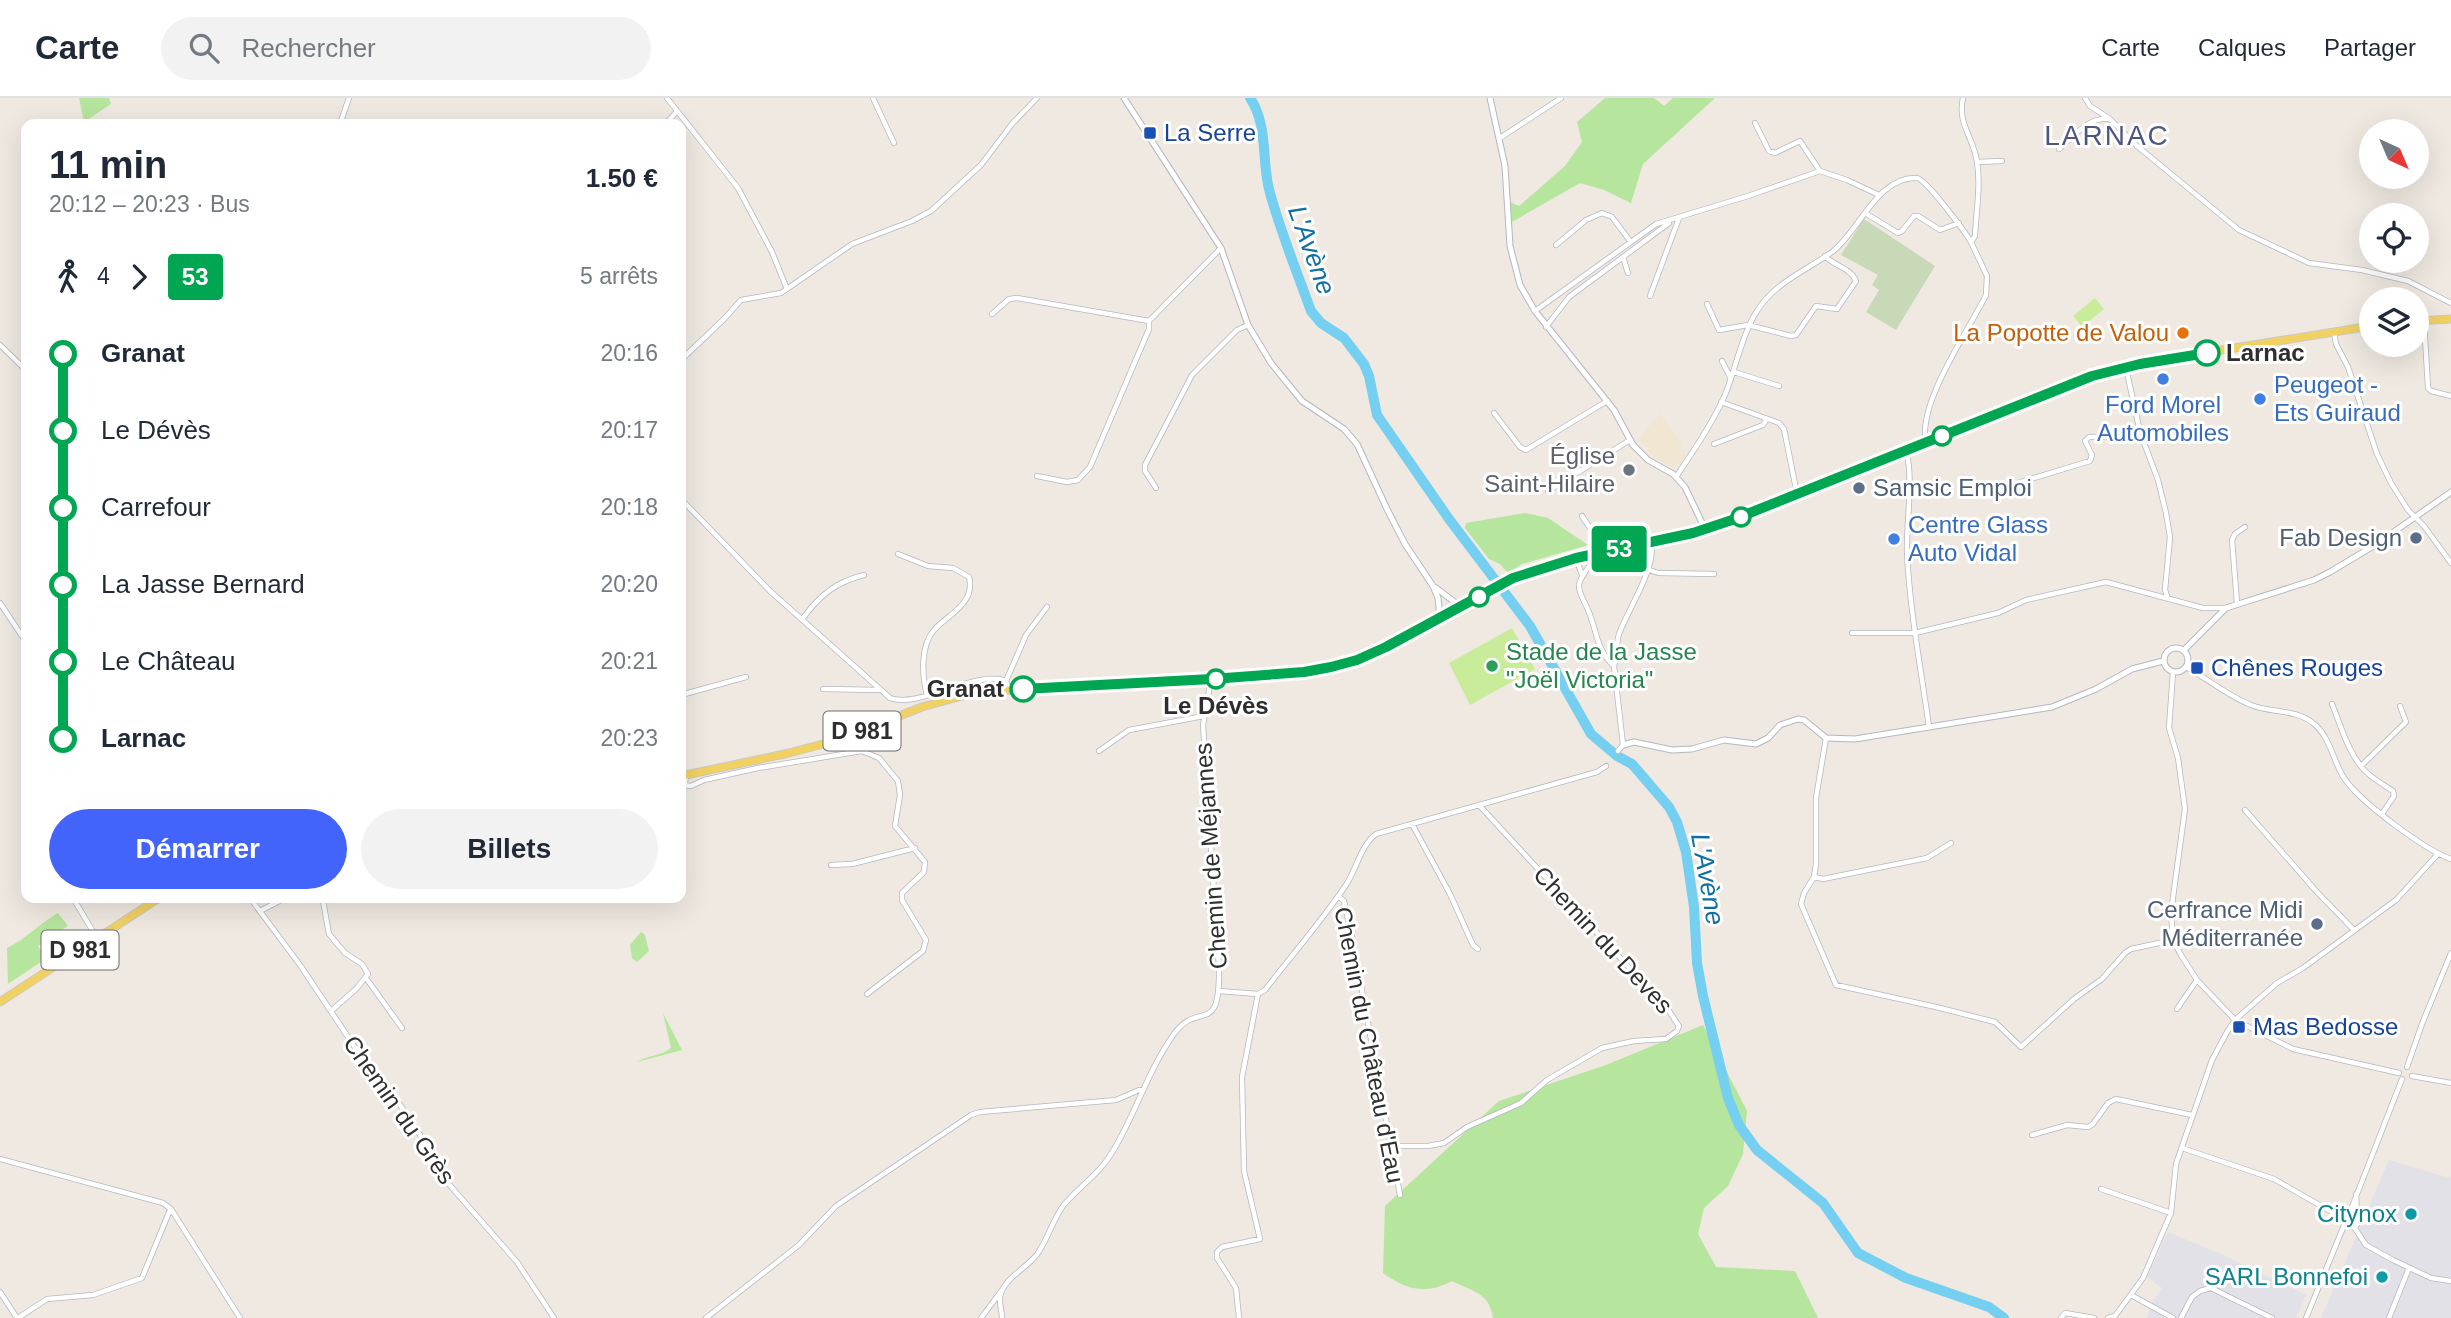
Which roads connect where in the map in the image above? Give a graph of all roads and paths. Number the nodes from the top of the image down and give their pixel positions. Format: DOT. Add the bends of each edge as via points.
graph roads {
  1 [pos="349,98"];
  2 [pos="667,98"];
  3 [pos="873,98"];
  4 [pos="1037,98"];
  5 [pos="1490,98"];
  6 [pos="1561,98"];
  7 [pos="1963,98"];
  8 [pos="2085,98"];
  9 [pos="1125,99"];
  10 [pos="677,111"];
  11 [pos="342,119"];
  12 [pos="670,119"];
  13 [pos="683,119"];
  14 [pos="2110,119"];
  15 [pos="686,122"];
  16 [pos="1755,123"];
  17 [pos="1500,138"];
  18 [pos="894,143"];
  19 [pos="2059,149"];
  20 [pos="2002,161"];
  21 [pos="1977,162"];
  22 [pos="1819,171"];
  23 [pos="1879,195"];
  24 [pos="1865,213"];
  25 [pos="1680,217"];
  26 [pos="1672,219"];
  27 [pos="1959,223"];
  28 [pos="1630,241"];
  29 [pos="1971,242"];
  30 [pos="1556,244"];
  31 [pos="1222,248"];
  32 [pos="1825,256"];
  33 [pos="1623,257"];
  34 [pos="1628,273"];
  35 [pos="787,289"];
  36 [pos="1650,296"];
  37 [pos="2451,303"];
  38 [pos="1707,304"];
  39 [pos="1535,312"];
  40 [pos="992,314"];
  41 [pos="2451,319"];
  42 [pos="2429,320"];
  43 [pos="1149,321"];
  44 [pos="1248,324"];
  45 [pos="1751,326"];
  46 [pos="1546,327"];
  47 [pos="2359,329"];
  48 [pos="2334,332"];
  49 [pos="0,345"];
  50 [pos="686,355"];
  51 [pos="2424,357"];
  52 [pos="1722,361"];
  53 [pos="21,365"];
  54 [pos="2126,367"];
  55 [pos="1734,372"];
  56 [pos="1731,379"];
  57 [pos="1779,386"];
  58 [pos="2451,396"];
  59 [pos="1607,401"];
  60 [pos="1721,402"];
  61 [pos="1494,413"];
  62 [pos="1766,420"];
  63 [pos="2140,432"];
  64 [pos="1630,440"];
  65 [pos="1926,442"];
  66 [pos="1714,444"];
  67 [pos="1906,450"];
  68 [pos="1037,476"];
  69 [pos="1676,477"];
  70 [pos="1156,488"];
  71 [pos="2014,488"];
  72 [pos="1548,491"];
  73 [pos="2451,492"];
  74 [pos="1797,494"];
  75 [pos="686,504"];
  76 [pos="1582,516"];
  77 [pos="2416,517"];
  78 [pos="2245,527"];
  79 [pos="1705,529"];
  80 [pos="1651,542"];
  81 [pos="1606,552"];
  82 [pos="898,554"];
  83 [pos="1596,554"];
  84 [pos="1576,558"];
  85 [pos="2451,563"];
  86 [pos="1647,569"];
  87 [pos="1714,574"];
  88 [pos="864,575"];
  89 [pos="1582,576"];
  90 [pos="1433,586"];
  91 [pos="2168,599"];
  92 [pos="0,603"];
  93 [pos="2237,603"];
  94 [pos="1460,606"];
  95 [pos="1047,607"];
  96 [pos="2226,608"];
  97 [pos="803,618"];
  98 [pos="1440,618"];
  99 [pos="1852,633"];
  100 [pos="1915,633"];
  101 [pos="21,634"];
  102 [pos="2184,650"];
  103 [pos="2164,661"];
  104 [pos="1614,666"];
  105 [pos="2186,667"];
  106 [pos="2173,672"];
  107 [pos="746,677"];
  108 [pos="1212,679"];
  109 [pos="1006,681"];
  110 [pos="823,689"];
  111 [pos="882,690"];
  112 [pos="1009,690"];
  113 [pos="686,694"];
  114 [pos="927,695"];
  115 [pos="2332,704"];
  116 [pos="2400,706"];
  117 [pos="1204,716"];
  118 [pos="1929,727"];
  119 [pos="1826,738"];
  120 [pos="1623,745"];
  121 [pos="1099,751"];
  122 [pos="1618,751"];
  123 [pos="1606,766"];
  124 [pos="2361,766"];
  125 [pos="686,774"];
  126 [pos="686,786"];
  127 [pos="1479,805"];
  128 [pos="2245,810"];
  129 [pos="2382,814"];
  130 [pos="1412,824"];
  131 [pos="1951,843"];
  132 [pos="915,848"];
  133 [pos="2438,854"];
  134 [pos="2451,859"];
  135 [pos="831,866"];
  136 [pos="1814,877"];
  137 [pos="1338,896"];
  138 [pos="76,903"];
  139 [pos="151,903"];
  140 [pos="254,903"];
  141 [pos="276,903"];
  142 [pos="323,903"];
  143 [pos="260,912"];
  144 [pos="2353,929"];
  145 [pos="97,938"];
  146 [pos="2173,940"];
  147 [pos="1478,949"];
  148 [pos="2451,953"];
  149 [pos="366,978"];
  150 [pos="2197,981"];
  151 [pos="1219,991"];
  152 [pos="867,994"];
  153 [pos="1258,995"];
  154 [pos="0,1002"];
  155 [pos="2177,1009"];
  156 [pos="331,1011"];
  157 [pos="2235,1020"];
  158 [pos="402,1027"];
  159 [pos="2407,1067"];
  160 [pos="2399,1073"];
  161 [pos="2412,1076"];
  162 [pos="2402,1079"];
  163 [pos="2451,1083"];
  164 [pos="1143,1091"];
  165 [pos="2192,1115"];
  166 [pos="2032,1135"];
  167 [pos="1392,1146"];
  168 [pos="2182,1148"];
  169 [pos="0,1159"];
  170 [pos="2101,1189"];
  171 [pos="2356,1194"];
  172 [pos="1400,1195"];
  173 [pos="171,1209"];
  174 [pos="2350,1212"];
  175 [pos="2171,1213"];
  176 [pos="2357,1213"];
  177 [pos="2350,1224"];
  178 [pos="2409,1268"];
  179 [pos="2451,1281"];
  180 [pos="1004,1287"];
  181 [pos="0,1292"];
  182 [pos="2131,1295"];
  183 [pos="17,1318"];
  184 [pos="240,1318"];
  185 [pos="554,1318"];
  186 [pos="706,1318"];
  187 [pos="981,1318"];
  188 [pos="1002,1318"];
  189 [pos="1239,1318"];
  190 [pos="2061,1318"];
  191 [pos="2094,1318"];
  192 [pos="2108,1318"];
  193 [pos="2173,1318"];
  194 [pos="2181,1318"];
  195 [pos="2272,1318"];
  196 [pos="2306,1318"];
  197 [pos="2389,1318"];
  1 -- 11 [label="street"];
  2 -- 10 [label="street"];
  3 -- 18 [label="street"];
  4 -- 35 [label="street" via="981,165 931,211 852,244"];
  5 -- 17 [label="street"];
  6 -- 17 [label="street"];
  7 -- 21 [label="street" via="1960,111"];
  8 -- 14 [label="street"];
  9 -- 31 [label="street"];
  10 -- 12 [label="street"];
  10 -- 13 [label="street"];
  14 -- 19 [label="street" via="2088,123"];
  14 -- 37 [label="street" via="2239,230 2309,263 2409,281"];
  15 -- 35 [label="street" via="738,188"];
  16 -- 22 [label="street" via="1769,151 1800,141"];
  17 -- 39 [label="street" via="1510,246 1520,285"];
  20 -- 21 [label="street"];
  21 -- 29 [label="street" via="1975,236"];
  22 -- 23 [label="street"];
  22 -- 25 [label="street"];
  23 -- 24 [label="street"];
  23 -- 27 [label="street" via="1901,182 1920,179"];
  24 -- 27 [label="street" via="1898,233 1914,216 1940,230"];
  24 -- 32 [label="street"];
  25 -- 26 [label="street"];
  25 -- 36 [label="street"];
  26 -- 28 [label="street"];
  26 -- 33 [label="street"];
  27 -- 29 [label="street"];
  28 -- 30 [label="street" via="1612,216 1602,213"];
  28 -- 39 [label="street"];
  29 -- 65 [label="street" via="1987,276 1986,295 1940,382 1924,429"];
  31 -- 43 [label="street"];
  31 -- 44 [label="street"];
  32 -- 45 [label="street" via="1769,296"];
  32 -- 45 [label="street" via="1856,281 1840,306 1816,306 1799,332 1791,336"];
  33 -- 34 [label="street"];
  33 -- 46 [label="street" via="1569,297"];
  35 -- 50 [label="street" via="741,300"];
  38 -- 45 [label="street" via="1720,330"];
  39 -- 46 [label="street"];
  40 -- 43 [label="street" via="1017,298"];
  41 -- 42 [label="main road"];
  43 -- 68 [label="street" via="1090,467 1078,480 1067,482"];
  44 -- 70 [label="street" via="1198,367 1187,383 1144,465"];
  44 -- 90 [label="street" via="1292,391 1354,439 1405,544"];
  45 -- 55 [label="street"];
  46 -- 59 [label="street"];
  47 -- 48 [label="main road, D 981"];
  48 -- 54 [label="main road, D 981"];
  48 -- 77 [label="street" via="2377,454"];
  49 -- 53 [label="street"];
  51 -- 58 [label="street" via="2428,388"];
  52 -- 56 [label="street"];
  54 -- 63 [label="street"];
  54 -- 65 [label="main road, D 981" via="2092,376"];
  55 -- 56 [label="street"];
  55 -- 57 [label="street"];
  56 -- 60 [label="street"];
  59 -- 61 [label="street" via="1526,450"];
  59 -- 64 [label="street"];
  60 -- 62 [label="street"];
  60 -- 69 [label="street"];
  62 -- 66 [label="street"];
  62 -- 74 [label="street" via="1784,429"];
  63 -- 71 [label="street" via="2089,437 2085,441 2090,461"];
  63 -- 91 [label="street" via="2166,513"];
  64 -- 69 [label="street" via="1643,456"];
  64 -- 72 [label="street"];
  65 -- 67 [label="main road, D 981"];
  67 -- 74 [label="main road, D 981"];
  67 -- 100 [label="street" via="1910,467 1906,527"];
  69 -- 79 [label="street"];
  73 -- 77 [label="street"];
  74 -- 79 [label="main road, D 981"];
  75 -- 97 [label="street" via="770,591"];
  76 -- 81 [label="street"];
  77 -- 85 [label="street"];
  77 -- 93 [label="street" via="2314,580"];
  78 -- 93 [label="street" via="2232,540"];
  79 -- 80 [label="main road, D 981"];
  80 -- 81 [label="main road, D 981"];
  80 -- 86 [label="street"];
  81 -- 83 [label="main road, D 981"];
  82 -- 114 [label="street" via="970,577 965,600 934,630 929,641 923,678"];
  83 -- 84 [label="main road, D 981"];
  83 -- 89 [label="street"];
  84 -- 89 [label="street"];
  84 -- 94 [label="main road, D 981" via="1513,578"];
  86 -- 87 [label="street"];
  86 -- 104 [label="street" via="1619,635"];
  88 -- 97 [label="street" via="830,588"];
  89 -- 104 [label="street" via="1579,590 1594,633"];
  90 -- 94 [label="street"];
  90 -- 98 [label="street"];
  91 -- 96 [label="street" via="2203,608"];
  91 -- 100 [label="street" via="2106,582"];
  92 -- 101 [label="street"];
  93 -- 96 [label="street"];
  94 -- 98 [label="main road, D 981"];
  95 -- 109 [label="street" via="1026,635"];
  96 -- 102 [label="street"];
  97 -- 111 [label="street"];
  98 -- 108 [label="main road, D 981" via="1369,655 1331,667"];
  99 -- 100 [label="street"];
  100 -- 118 [label="street"];
  102 -- 103 [label="street" via="2172,648"];
  102 -- 105 [label="street"];
  103 -- 106 [label="street"];
  103 -- 118 [label="street" via="2144,664 2052,707"];
  104 -- 120 [label="street"];
  105 -- 106 [label="street"];
  105 -- 129 [label="street" via="2248,704 2314,723 2343,777"];
  106 -- 146 [label="street" via="2169,728 2185,809 2173,888"];
  107 -- 113 [label="street"];
  108 -- 112 [label="main road, D 981"];
  108 -- 117 [label="street, Chemin de Méjannes"];
  109 -- 112 [label="street"];
  109 -- 114 [label="street" via="989,680"];
  110 -- 111 [label="street"];
  111 -- 114 [label="street" via="897,700"];
  112 -- 125 [label="main road, D 981" via="942,701 838,740"];
  115 -- 124 [label="street"];
  116 -- 124 [label="street" via="2406,722"];
  117 -- 121 [label="street" via="1129,730"];
  117 -- 151 [label="street, Chemin de Méjannes"];
  118 -- 119 [label="street" via="1856,739"];
  119 -- 120 [label="street" via="1798,719 1780,725 1756,744 1724,740 1672,750 1634,742"];
  119 -- 136 [label="street" via="1816,798"];
  120 -- 122 [label="street"];
  123 -- 127 [label="street"];
  124 -- 129 [label="street" via="2393,791"];
  126 -- 132 [label="street" via="758,768 851,752 871,753 898,781 901,795 895,825"];
  127 -- 130 [label="street"];
  127 -- 167 [label="street, Chemin du Deves" via="1679,1026 1666,1038 1602,1048 1547,1080 1521,1103 1467,1127 1444,1143"];
  128 -- 144 [label="street"];
  129 -- 133 [label="street"];
  130 -- 137 [label="street" via="1372,837"];
  130 -- 147 [label="street"];
  131 -- 136 [label="street" via="1927,858"];
  132 -- 135 [label="street"];
  132 -- 152 [label="street" via="925,862 924,872 902,893 902,900 926,946"];
  133 -- 134 [label="street"];
  133 -- 144 [label="street" via="2396,900"];
  136 -- 146 [label="street" via="1804,893 1802,909 1836,985 1995,1022 2021,1047 2102,979 2124,953"];
  137 -- 153 [label="street"];
  137 -- 167 [label="street, Chemin du Château d'Eau" via="1344,901 1352,937"];
  138 -- 145 [label="street"];
  139 -- 145 [label="main road, D 981"];
  140 -- 143 [label="street, Chemin du Grès"];
  141 -- 143 [label="street"];
  142 -- 149 [label="street" via="329,934 362,964"];
  143 -- 156 [label="street, Chemin du Grès"];
  144 -- 157 [label="street" via="2277,983"];
  145 -- 154 [label="main road, D 981"];
  146 -- 150 [label="street"];
  148 -- 159 [label="street"];
  149 -- 156 [label="street"];
  149 -- 158 [label="street"];
  150 -- 155 [label="street"];
  150 -- 157 [label="street"];
  151 -- 153 [label="street"];
  151 -- 164 [label="street" via="1211,1013 1176,1031"];
  153 -- 189 [label="street" via="1242,1098 1244,1171 1260,1239 1217,1252 1236,1288"];
  156 -- 185 [label="street, Chemin du Grès" via="416,1128 447,1182 517,1262"];
  157 -- 160 [label="street" via="2293,1049"];
  157 -- 165 [label="street" via="2212,1060"];
  159 -- 160 [label="street"];
  159 -- 161 [label="street"];
  160 -- 162 [label="street"];
  161 -- 162 [label="street"];
  161 -- 163 [label="street"];
  162 -- 171 [label="street"];
  164 -- 180 [label="street" via="1098,1174 1064,1206 1037,1254"];
  164 -- 186 [label="street" via="1116,1100 971,1115 836,1206 799,1245"];
  165 -- 166 [label="street" via="2116,1099 2088,1127 2067,1125"];
  165 -- 168 [label="street"];
  167 -- 172 [label="street, Chemin du Château d'Eau"];
  168 -- 175 [label="street"];
  168 -- 177 [label="street" via="2274,1179"];
  169 -- 173 [label="street" via="163,1203"];
  170 -- 175 [label="street"];
  171 -- 174 [label="street"];
  171 -- 176 [label="street"];
  173 -- 183 [label="street" via="142,1278 93,1295 47,1298"];
  173 -- 184 [label="street"];
  174 -- 176 [label="street"];
  174 -- 177 [label="street"];
  175 -- 182 [label="street"];
  176 -- 177 [label="street" via="2359,1217"];
  177 -- 178 [label="street" via="2366,1245"];
  177 -- 196 [label="street" via="2336,1244"];
  178 -- 179 [label="street"];
  178 -- 197 [label="street"];
  180 -- 187 [label="street"];
  180 -- 188 [label="street"];
  181 -- 183 [label="street"];
  182 -- 192 [label="street"];
  182 -- 193 [label="street"];
  190 -- 191 [label="street" via="2065,1313"];
  194 -- 195 [label="street" via="2192,1297 2211,1289"];
}
